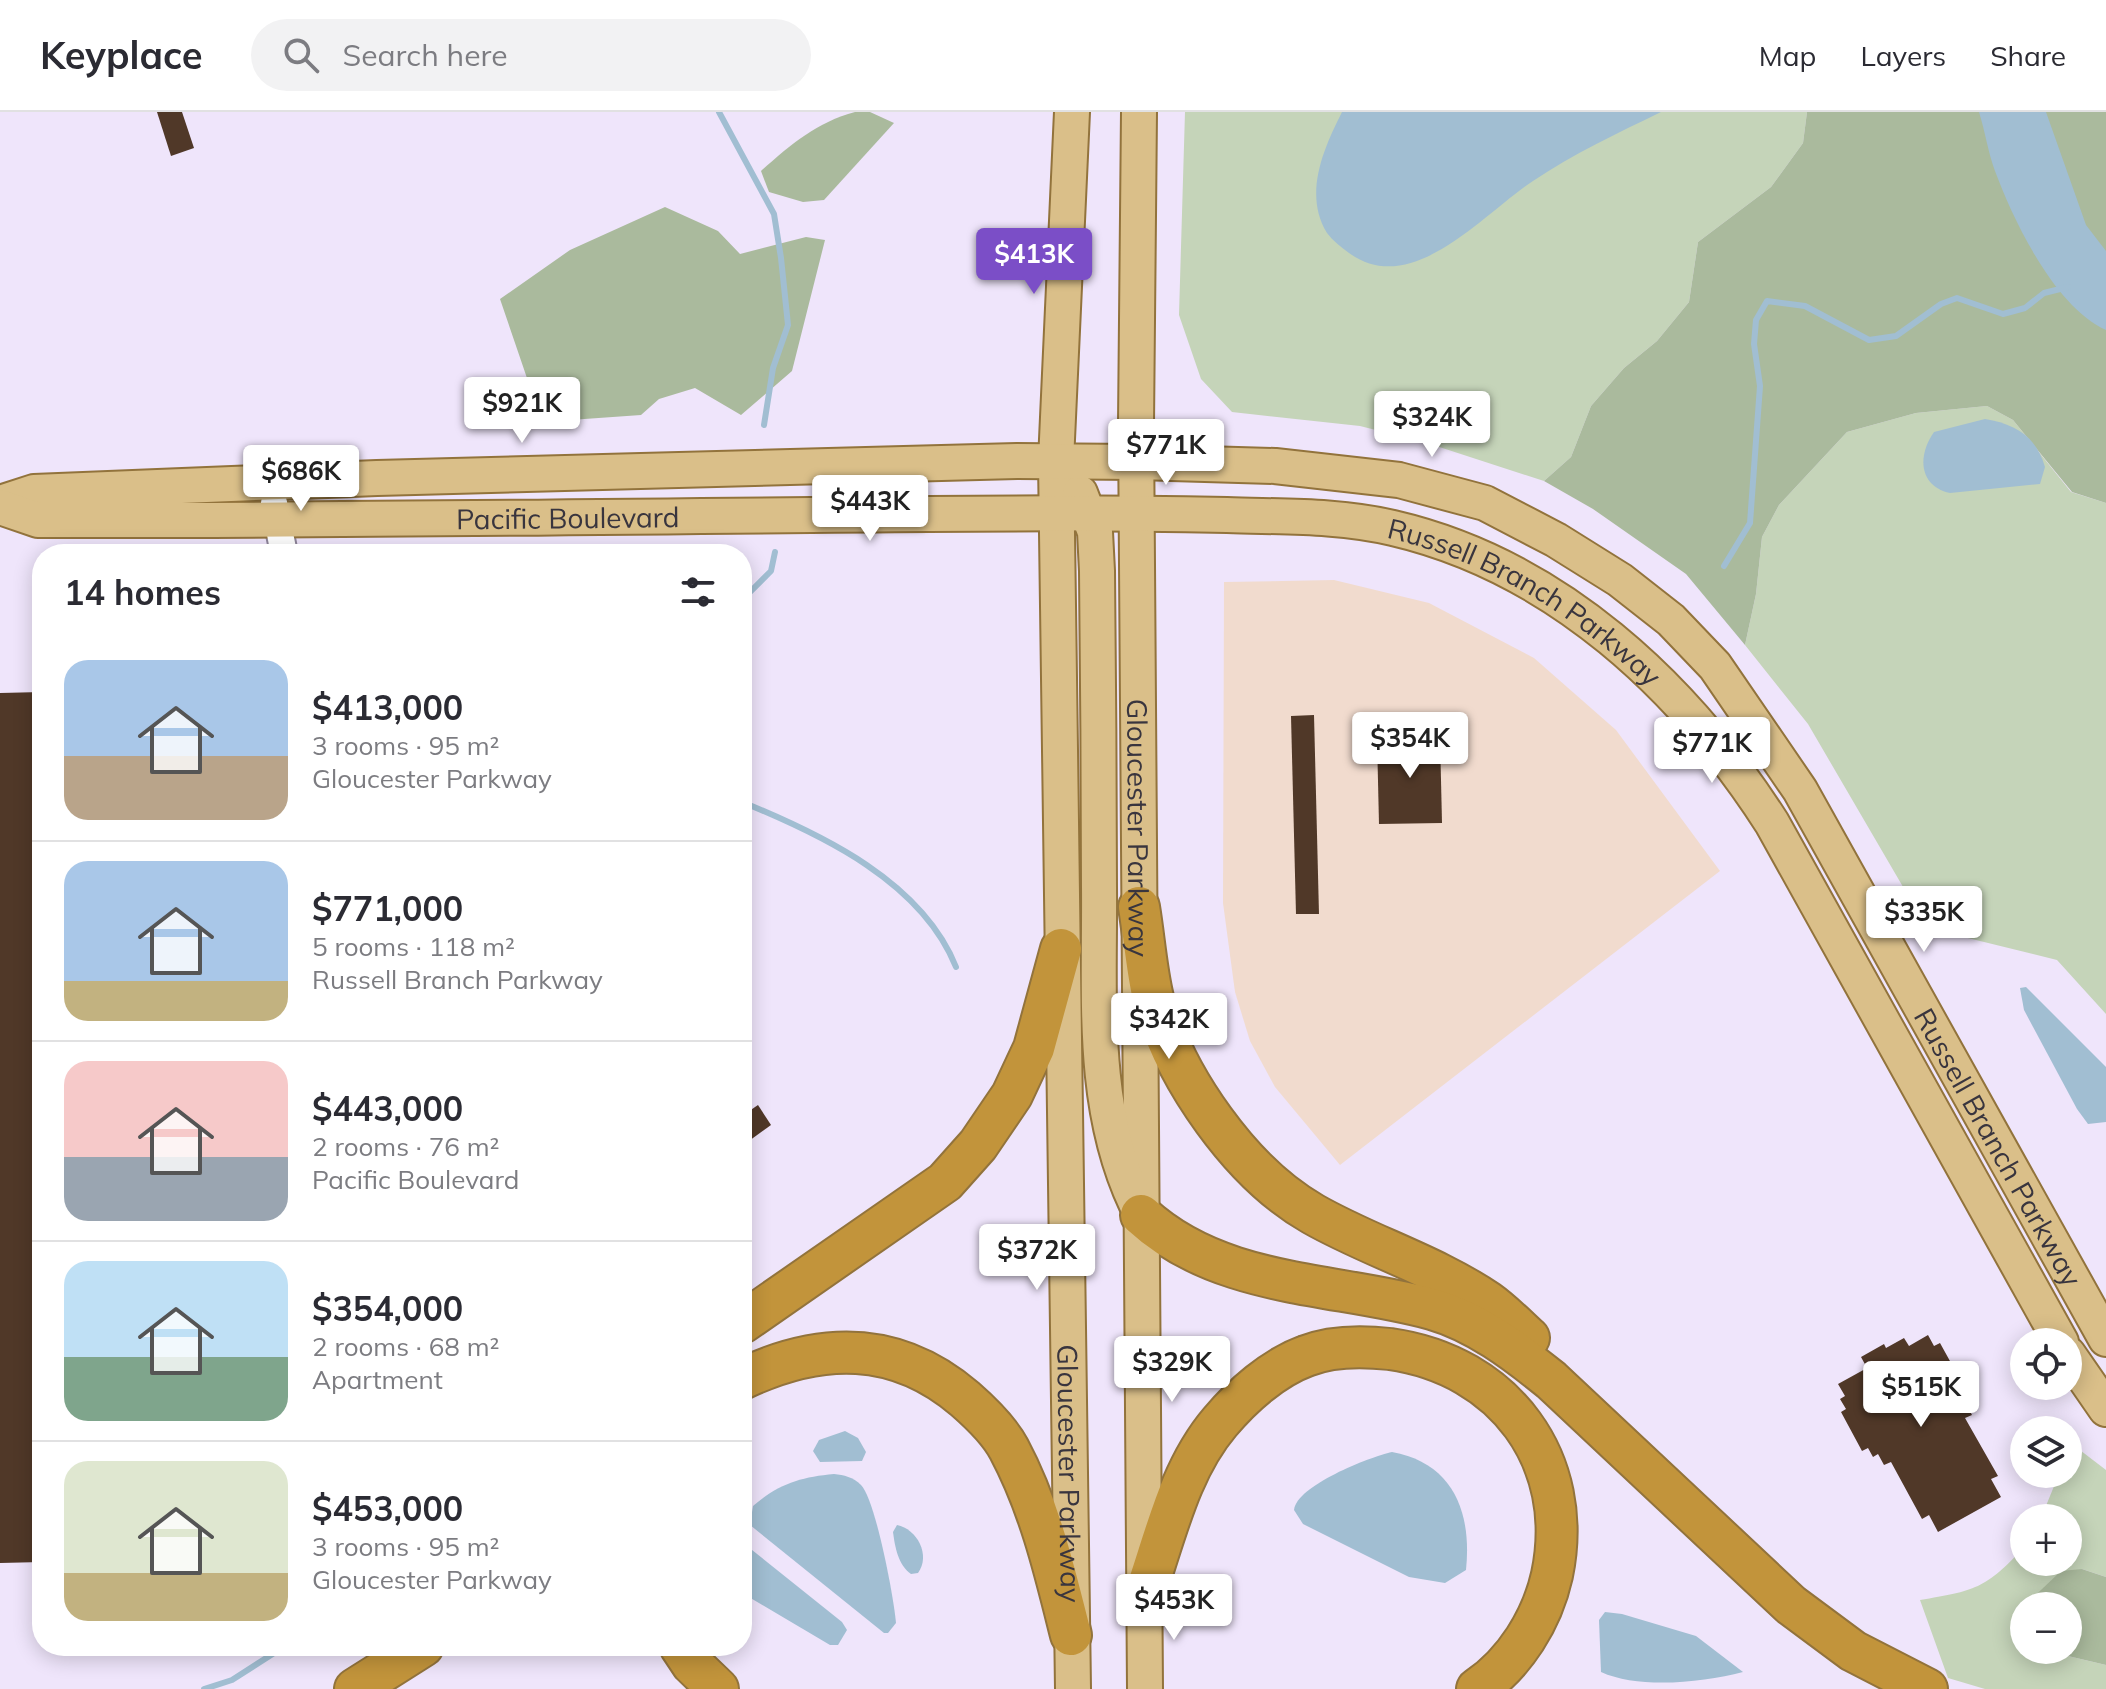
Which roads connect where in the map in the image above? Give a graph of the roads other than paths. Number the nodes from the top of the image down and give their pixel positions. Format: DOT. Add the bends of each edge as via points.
graph roads {
  1 [pos="1139,112"];
  2 [pos="1072,122"];
  3 [pos="1056,461"];
  4 [pos="1137,462"];
  5 [pos="270,481"];
  6 [pos="0,505"];
  7 [pos="1073,513"];
  8 [pos="1137,513"];
  9 [pos="277,520"];
  10 [pos="282,544"];
  11 [pos="1139,907"];
  12 [pos="1061,949"];
  13 [pos="1141,1215"];
  14 [pos="752,1316"];
  15 [pos="2053,1328"];
  16 [pos="2106,1339"];
  17 [pos="2082,1374"];
  18 [pos="752,1375"];
  19 [pos="2106,1409"];
  20 [pos="1620,1444"];
  21 [pos="1145,1594"];
  22 [pos="1071,1635"];
  23 [pos="407,1656"];
  24 [pos="687,1656"];
  25 [pos="355,1689"];
  26 [pos="718,1689"];
  27 [pos="1073,1689"];
  28 [pos="1145,1689"];
  29 [pos="1477,1689"];
  30 [pos="1927,1689"];
  1 -- 4 [label="main road, Gloucester Parkway"];
  2 -- 3 [label="main road, Gloucester Parkway"];
  3 -- 4 [label="main road, Russell Branch Parkway"];
  3 -- 5 [label="main road, Pacific Boulevard"];
  3 -- 7 [label="main road, Gloucester Parkway"];
  4 -- 8 [label="main road, Gloucester Parkway"];
  4 -- 16 [label="main road, Russell Branch Parkway" via="1275,466 1399,480 1485,503 1582,556 1671,620 1715,666 1800,790"];
  5 -- 6 [label="main road, Pacific Boulevard" via="34,492"];
  5 -- 9 [label="street"];
  6 -- 9 [label="main road, Pacific Boulevard" via="38,520"];
  7 -- 8 [label="main road, Pacific Boulevard"];
  7 -- 9 [label="main road, Pacific Boulevard"];
  7 -- 12 [label="main road, Gloucester Parkway"];
  7 -- 13 [label="main road" via="1095,532 1106,1119 1118,1165"];
  8 -- 11 [label="main road, Gloucester Parkway"];
  8 -- 15 [label="main road, Russell Branch Parkway" via="1326,518 1393,528 1470,553 1543,591 1645,666 1715,743 1772,823"];
  9 -- 10 [label="street"];
  11 -- 13 [label="main road, Gloucester Parkway"];
  11 -- 20 [label="highway" via="1153,999 1185,1076 1237,1149 1311,1213 1487,1302 1530,1339"];
  12 -- 14 [label="highway" via="1034,1048 1012,1095 978,1145 945,1182"];
  12 -- 22 [label="main road, Gloucester Parkway"];
  13 -- 20 [label="highway" via="1164,1236 1236,1270 1434,1310 1477,1328 1513,1349"];
  13 -- 21 [label="main road, Gloucester Parkway"];
  17 -- 19 [label="main road"];
  18 -- 22 [label="highway" via="808,1354 883,1356 918,1368 981,1412 1008,1445 1047,1539"];
  20 -- 30 [label="highway" via="1791,1605 1853,1651"];
  21 -- 28 [label="main road, Gloucester Parkway"];
  21 -- 29 [label="highway" via="1196,1457 1248,1394 1305,1356 1335,1348 1410,1352 1482,1383 1535,1441 1549,1472 1556,1528 1547,1600 1524,1641"];
  22 -- 27 [label="main road, Gloucester Parkway"];
  23 -- 25 [label="highway"];
  24 -- 26 [label="highway"];
}
